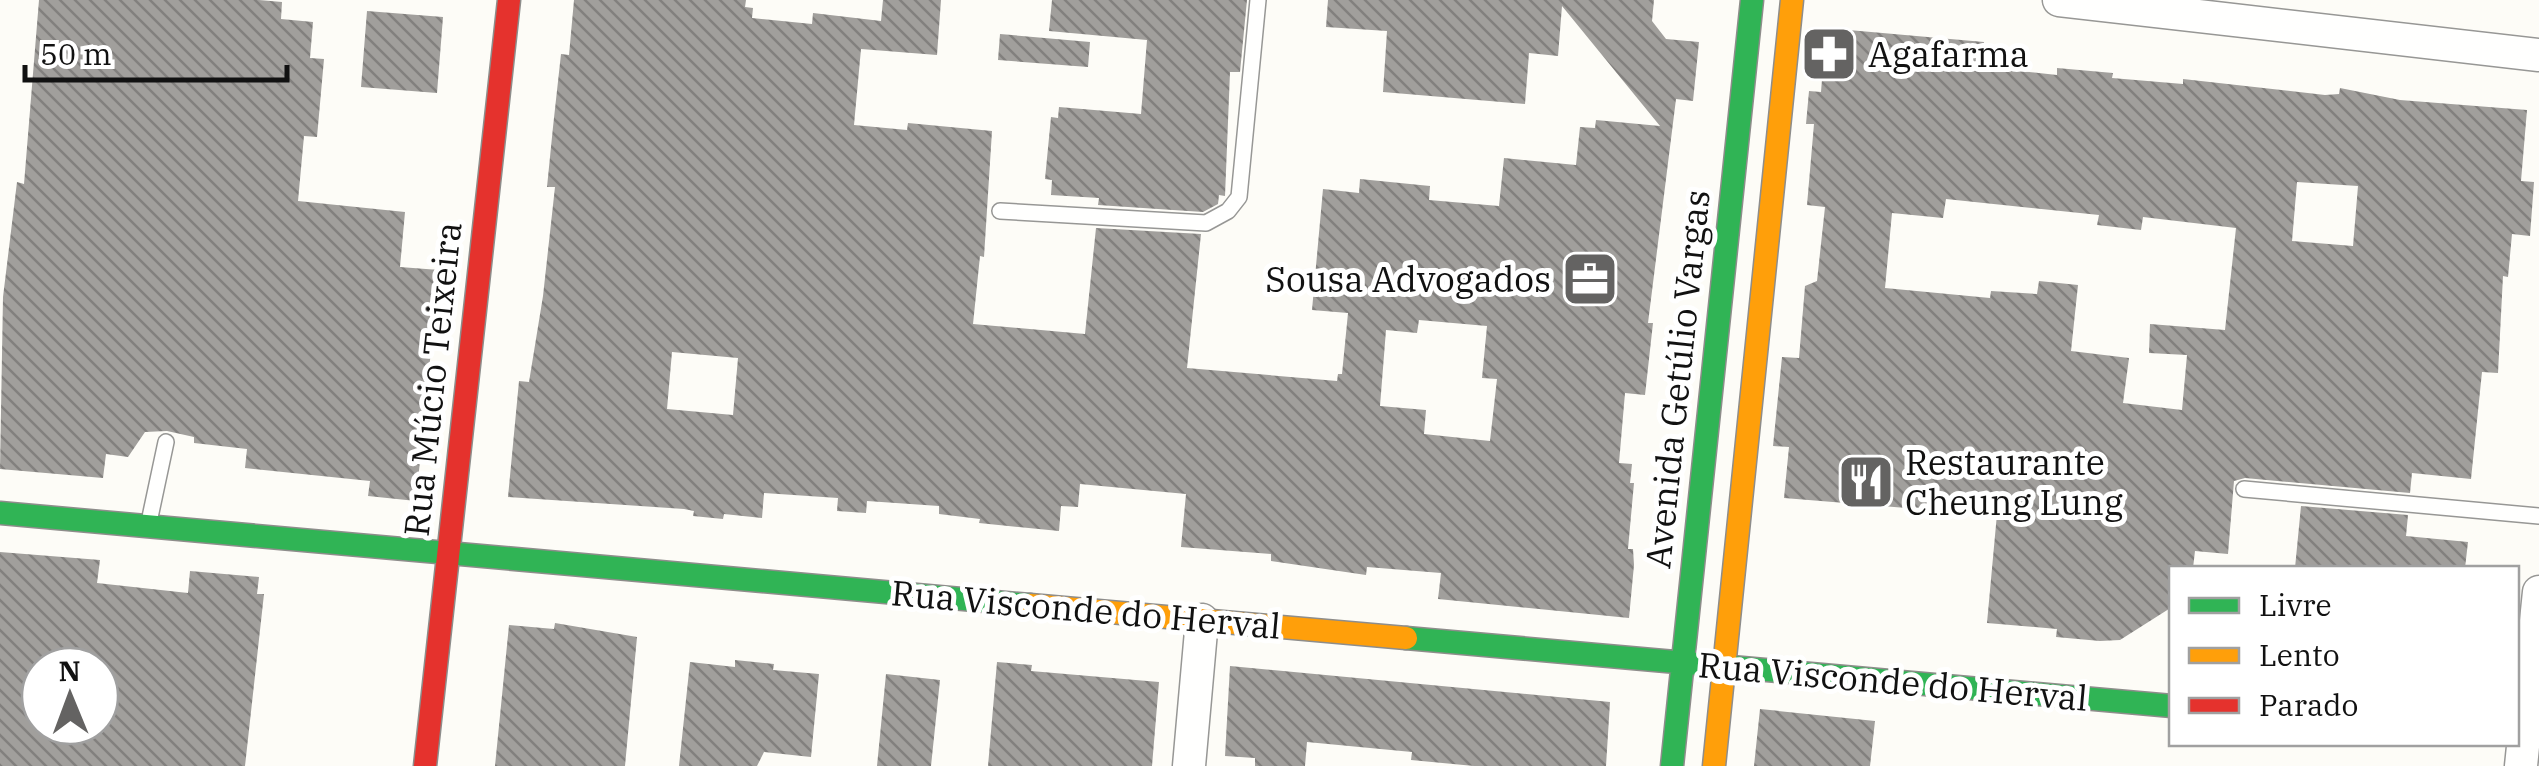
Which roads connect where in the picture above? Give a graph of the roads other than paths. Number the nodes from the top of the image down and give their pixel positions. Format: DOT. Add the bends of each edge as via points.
graph roads {
  1 [pos="508,0"];
  2 [pos="1258,0"];
  3 [pos="2059,0"];
  4 [pos="1751,8"];
  5 [pos="1791,10"];
  6 [pos="2539,55"];
  7 [pos="1000,211"];
  8 [pos="166,442"];
  9 [pos="2244,489"];
  10 [pos="0,513"];
  11 [pos="2539,516"];
  12 [pos="148,526"];
  13 [pos="448,553"];
  14 [pos="2539,592"];
  15 [pos="1202,620"];
  16 [pos="1686,630"];
  17 [pos="1727,634"];
  18 [pos="1682,662"];
  19 [pos="1724,665"];
  20 [pos="2169,706"];
  21 [pos="2525,746"];
  22 [pos="425,766"];
  23 [pos="1188,766"];
  24 [pos="1672,766"];
  25 [pos="1714,766"];
  1 -- 13 [label="street, Rua Múcio Teixeira"];
  2 -- 7 [label="lane" via="1239,197 1228,211 1206,223"];
  3 -- 6 [label="street"];
  4 -- 5 [label="street"];
  4 -- 16 [label="street, Avenida Getúlio Vargas"];
  5 -- 17 [label="street"];
  8 -- 12 [label="lane"];
  9 -- 11 [label="lane"];
  10 -- 12 [label="street, Rua Visconde do Herval"];
  12 -- 13 [label="street, Rua Visconde do Herval"];
  13 -- 15 [label="street, Rua Visconde do Herval"];
  13 -- 22 [label="street, Rua Múcio Teixeira"];
  14 -- 21 [label="street"];
  15 -- 18 [label="street, Rua Visconde do Herval"];
  15 -- 23 [label="street"];
  16 -- 17 [label="street"];
  16 -- 18 [label="street, Avenida Getúlio Vargas"];
  17 -- 19 [label="street"];
  18 -- 19 [label="street, Rua Visconde do Herval"];
  18 -- 24 [label="street, Avenida Getúlio Vargas"];
  19 -- 20 [label="street, Rua Visconde do Herval"];
  19 -- 25 [label="street"];
}
